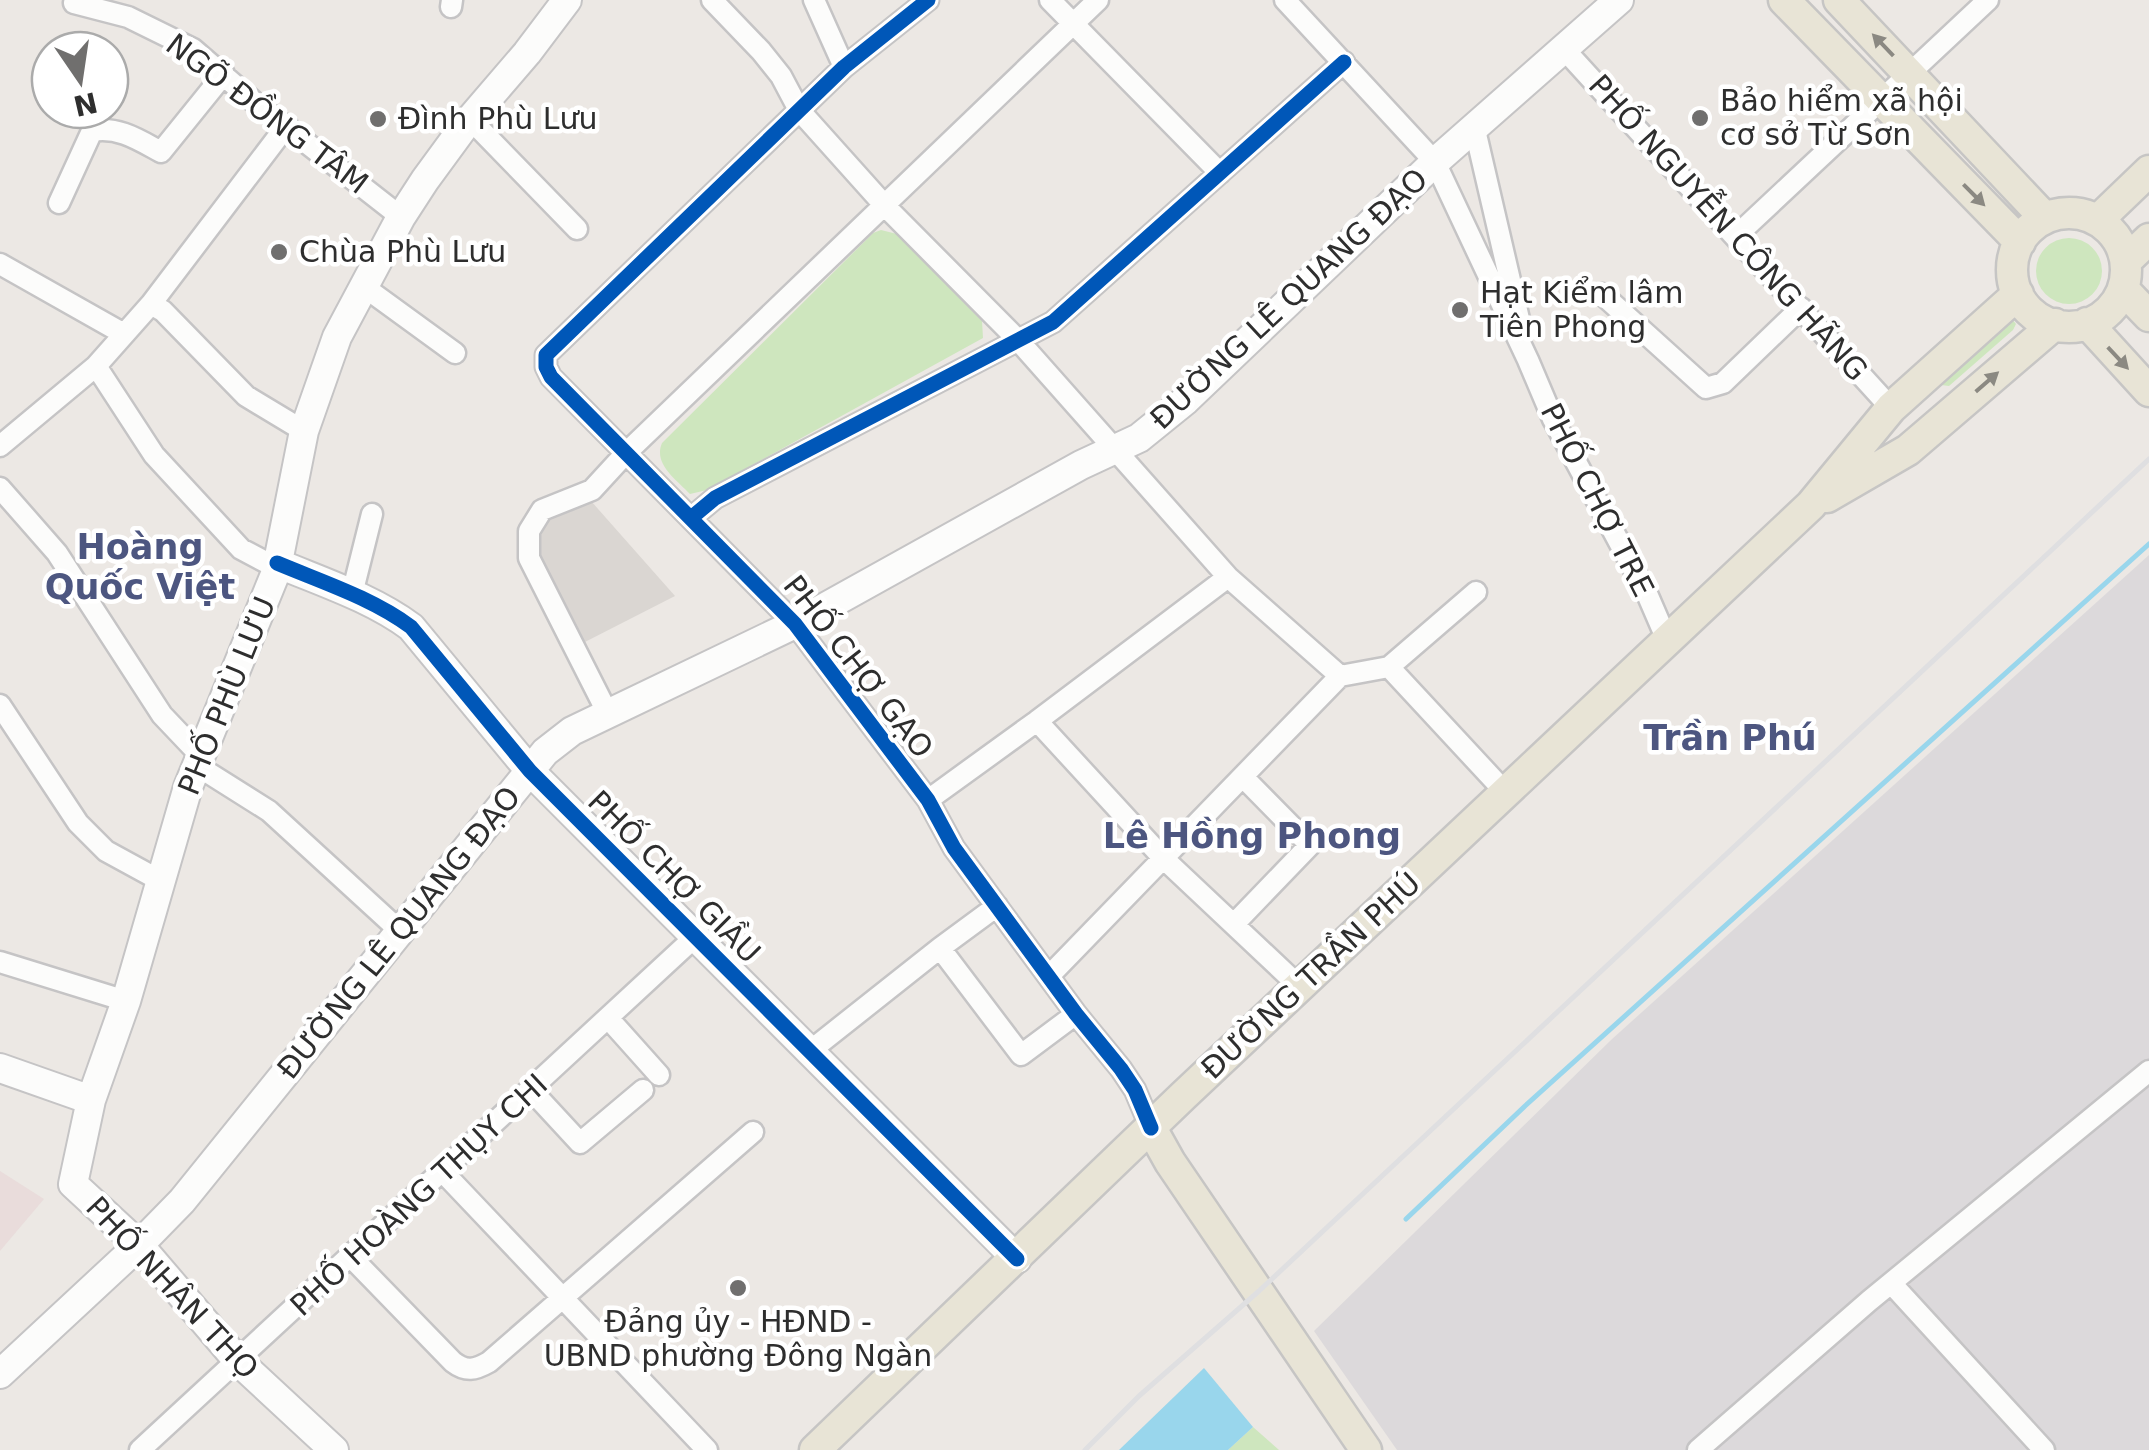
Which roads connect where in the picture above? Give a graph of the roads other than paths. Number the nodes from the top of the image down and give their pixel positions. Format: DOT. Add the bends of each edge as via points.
graph roads {
  1 [pos="567,0"];
  2 [pos="712,0"];
  3 [pos="814,0"];
  4 [pos="928,0"];
  5 [pos="1050,0"];
  6 [pos="1098,0"];
  7 [pos="1284,0"];
  8 [pos="1619,0"];
  9 [pos="1784,0"];
  10 [pos="1839,0"];
  11 [pos="1988,0"];
  12 [pos="71,1"];
  13 [pos="1071,24"];
  14 [pos="1564,49"];
  15 [pos="1344,62"];
  16 [pos="844,67"];
  17 [pos="224,74"];
  18 [pos="1910,74"];
  19 [pos="1880,102"];
  20 [pos="799,110"];
  21 [pos="470,119"];
  22 [pos="286,125"];
  23 [pos="1475,130"];
  24 [pos="1435,162"];
  25 [pos="2149,171"];
  26 [pos="1220,173"];
  27 [pos="59,203"];
  28 [pos="886,207"];
  29 [pos="401,217"];
  30 [pos="2045,218"];
  31 [pos="2098,220"];
  32 [pos="578,229"];
  33 [pos="1736,236"];
  34 [pos="2149,239"];
  35 [pos="2020,242"];
  36 [pos="0,264"];
  37 [pos="2124,275"];
  38 [pos="363,286"];
  39 [pos="1602,294"];
  40 [pos="2018,294"];
  41 [pos="152,304"];
  42 [pos="1801,308"];
  43 [pos="2149,316"];
  44 [pos="2055,324"];
  45 [pos="2087,324"];
  46 [pos="124,334"];
  47 [pos="1017,339"];
  48 [pos="455,353"];
  49 [pos="1528,360"];
  50 [pos="96,366"];
  51 [pos="2149,391"];
  52 [pos="1891,408"];
  53 [pos="304,431"];
  54 [pos="1866,440"];
  55 [pos="1920,440"];
  56 [pos="0,446"];
  57 [pos="1118,451"];
  58 [pos="626,453"];
  59 [pos="1886,466"];
  60 [pos="0,488"];
  61 [pos="1811,505"];
  62 [pos="372,514"];
  63 [pos="692,518"];
  64 [pos="277,566"];
  65 [pos="1228,577"];
  66 [pos="1476,592"];
  67 [pos="352,594"];
  68 [pos="796,624"];
  69 [pos="1668,640"];
  70 [pos="1388,668"];
  71 [pos="1340,676"];
  72 [pos="0,705"];
  73 [pos="608,714"];
  74 [pos="1037,721"];
  75 [pos="198,760"];
  76 [pos="530,771"];
  77 [pos="1243,777"];
  78 [pos="1506,793"];
  79 [pos="928,800"];
  80 [pos="1162,858"];
  81 [pos="161,881"];
  82 [pos="997,906"];
  83 [pos="1235,923"];
  84 [pos="400,931"];
  85 [pos="695,937"];
  86 [pos="940,948"];
  87 [pos="0,962"];
  88 [pos="1049,976"];
  89 [pos="1300,987"];
  90 [pos="126,1001"];
  91 [pos="1076,1014"];
  92 [pos="608,1018"];
  93 [pos="810,1050"];
  94 [pos="0,1068"];
  95 [pos="2149,1071"];
  96 [pos="659,1075"];
  97 [pos="531,1090"];
  98 [pos="643,1090"];
  99 [pos="91,1100"];
  100 [pos="1151,1128"];
  101 [pos="753,1132"];
  102 [pos="443,1172"];
  103 [pos="139,1245"];
  104 [pos="351,1257"];
  105 [pos="1017,1259"];
  106 [pos="1892,1283"];
  107 [pos="563,1298"];
  108 [pos="239,1362"];
  109 [pos="0,1374"];
  110 [pos="147,1448"];
  111 [pos="334,1450"];
  112 [pos="706,1450"];
  113 [pos="815,1450"];
  114 [pos="1366,1450"];
  115 [pos="1698,1450"];
  116 [pos="2044,1450"];
  1 -- 21 [label="main road, PHỐ PHÙ LƯU"];
  2 -- 20 [label="street" via="781,76"];
  3 -- 16 [label="street"];
  4 -- 16 [label="street, PHỐ CHỢ GẠO"];
  5 -- 13 [label="street"];
  6 -- 13 [label="street"];
  7 -- 15 [label="street, PHỐ CHỢ TRE"];
  8 -- 14 [label="main road, ĐƯỜNG LÊ QUANG ĐẠO"];
  9 -- 19 [label="main road"];
  18 -- 10 [label="main road, one-way"];
  11 -- 18 [label="street"];
  12 -- 17 [label="street, NGÕ ĐỒNG TÂM" via="158,30"];
  13 -- 26 [label="street"];
  13 -- 28 [label="street"];
  14 -- 23 [label="main road, ĐƯỜNG LÊ QUANG ĐẠO"];
  14 -- 33 [label="street, PHỐ NGUYỄN CÔNG HÃNG"];
  15 -- 24 [label="street, PHỐ CHỢ TRE"];
  15 -- 26 [label="street"];
  16 -- 20 [label="street, PHỐ CHỢ GẠO"];
  17 -- 22 [label="street, NGÕ ĐỒNG TÂM"];
  17 -- 27 [label="street" via="162,152 125,133 92,131"];
  18 -- 19 [label="street"];
  18 -- 30 [label="main road"];
  19 -- 33 [label="street"];
  19 -- 35 [label="main road, one-way"];
  20 -- 28 [label="street"];
  20 -- 58 [label="street, PHỐ CHỢ GẠO" via="546,355 551,378"];
  21 -- 29 [label="main road, PHỐ PHÙ LƯU"];
  21 -- 32 [label="street"];
  22 -- 29 [label="street, NGÕ ĐỒNG TÂM"];
  22 -- 41 [label="street"];
  23 -- 24 [label="main road, ĐƯỜNG LÊ QUANG ĐẠO"];
  23 -- 49 [label="street, PHỐ CHỢ TRE"];
  24 -- 49 [label="street, PHỐ CHỢ TRE"];
  24 -- 57 [label="main road, ĐƯỜNG LÊ QUANG ĐẠO" via="1186,400"];
  25 -- 31 [label="main road"];
  26 -- 47 [label="street" via="1053,322"];
  28 -- 47 [label="street"];
  28 -- 58 [label="street"];
  29 -- 38 [label="main road, PHỐ PHÙ LƯU"];
  30 -- 31 [label="main road" via="2073,213"];
  30 -- 35 [label="main road"];
  31 -- 37 [label="main road" via="2115,236"];
  33 -- 42 [label="street, PHỐ NGUYỄN CÔNG HÃNG"];
  34 -- 37 [label="main road"];
  35 -- 40 [label="main road" via="2012,270"];
  36 -- 46 [label="street"];
  37 -- 43 [label="main road"];
  37 -- 45 [label="main road" via="2108,310"];
  38 -- 48 [label="street"];
  38 -- 53 [label="main road, PHỐ PHÙ LƯU"];
  39 -- 42 [label="street" via="1706,388 1723,383"];
  40 -- 44 [label="main road" via="2032,312"];
  40 -- 52 [label="main road, ĐƯỜNG TRẦN PHÚ"];
  41 -- 46 [label="street"];
  41 -- 53 [label="street" via="246,396"];
  42 -- 52 [label="street, PHỐ NGUYỄN CÔNG HÃNG"];
  44 -- 45 [label="main road"];
  55 -- 44 [label="main road, ĐƯỜNG TRẦN PHÚ, one-way"];
  45 -- 51 [label="main road, one-way"];
  46 -- 50 [label="street"];
  47 -- 57 [label="street"];
  47 -- 63 [label="street" via="715,498"];
  49 -- 69 [label="street, PHỐ CHỢ TRE"];
  50 -- 56 [label="street"];
  50 -- 64 [label="street" via="154,456 242,550"];
  52 -- 54 [label="main road, ĐƯỜNG TRẦN PHÚ"];
  52 -- 55 [label="main road"];
  53 -- 64 [label="main road, PHỐ PHÙ LƯU"];
  54 -- 59 [label="main road"];
  54 -- 61 [label="main road, ĐƯỜNG TRẦN PHÚ"];
  55 -- 59 [label="main road, ĐƯỜNG TRẦN PHÚ"];
  57 -- 65 [label="street"];
  57 -- 68 [label="main road, ĐƯỜNG LÊ QUANG ĐẠO" via="1081,465"];
  58 -- 63 [label="street, PHỐ CHỢ GẠO"];
  58 -- 73 [label="street" via="592,490 542,510 527,543 537,578"];
  59 -- 61 [label="main road, ĐƯỜNG TRẦN PHÚ"];
  60 -- 75 [label="street" via="56,553"];
  61 -- 69 [label="main road, ĐƯỜNG TRẦN PHÚ"];
  62 -- 67 [label="street"];
  63 -- 68 [label="street, PHỐ CHỢ GẠO"];
  64 -- 67 [label="main road, PHỐ CHỢ GIẦU"];
  64 -- 75 [label="main road, PHỐ PHÙ LƯU"];
  65 -- 71 [label="street"];
  65 -- 74 [label="street"];
  66 -- 70 [label="street"];
  67 -- 76 [label="main road, PHỐ CHỢ GIẦU" via="411,627"];
  68 -- 73 [label="main road, ĐƯỜNG LÊ QUANG ĐẠO"];
  68 -- 79 [label="street, PHỐ CHỢ GẠO"];
  69 -- 78 [label="main road, ĐƯỜNG TRẦN PHÚ"];
  70 -- 71 [label="street"];
  70 -- 78 [label="street"];
  71 -- 77 [label="street"];
  72 -- 81 [label="street" via="78,823 106,851"];
  73 -- 76 [label="main road, ĐƯỜNG LÊ QUANG ĐẠO" via="572,731"];
  74 -- 79 [label="street"];
  74 -- 80 [label="street"];
  75 -- 81 [label="main road, PHỐ PHÙ LƯU"];
  75 -- 84 [label="street" via="269,811"];
  76 -- 84 [label="main road, ĐƯỜNG LÊ QUANG ĐẠO"];
  76 -- 85 [label="main road, PHỐ CHỢ GIẦU"];
  77 -- 80 [label="street"];
  77 -- 83 [label="street" via="1310,845"];
  78 -- 89 [label="main road, ĐƯỜNG TRẦN PHÚ"];
  79 -- 82 [label="street, PHỐ CHỢ GẠO"];
  80 -- 83 [label="street"];
  80 -- 88 [label="street"];
  81 -- 90 [label="main road, PHỐ PHÙ LƯU"];
  82 -- 86 [label="street"];
  82 -- 88 [label="street, PHỐ CHỢ GẠO"];
  83 -- 89 [label="street"];
  84 -- 103 [label="main road, ĐƯỜNG LÊ QUANG ĐẠO"];
  85 -- 92 [label="street, PHỐ HOÀNG THỤY CHI"];
  85 -- 93 [label="main road, PHỐ CHỢ GIẦU"];
  86 -- 91 [label="street" via="1021,1055"];
  86 -- 93 [label="street"];
  87 -- 90 [label="street"];
  88 -- 91 [label="street, PHỐ CHỢ GẠO"];
  89 -- 100 [label="main road, ĐƯỜNG TRẦN PHÚ"];
  90 -- 99 [label="main road, PHỐ PHÙ LƯU"];
  91 -- 100 [label="street, PHỐ CHỢ GẠO" via="1134,1088"];
  92 -- 96 [label="street"];
  92 -- 97 [label="street, PHỐ HOÀNG THỤY CHI"];
  93 -- 105 [label="main road, PHỐ CHỢ GIẦU"];
  94 -- 99 [label="main road"];
  95 -- 106 [label="street"];
  97 -- 98 [label="street" via="580,1143"];
  97 -- 102 [label="street, PHỐ HOÀNG THỤY CHI"];
  99 -- 103 [label="main road, PHỐ NHÂN THỌ" via="73,1184"];
  100 -- 105 [label="main road, ĐƯỜNG TRẦN PHÚ"];
  100 -- 114 [label="main road"];
  101 -- 107 [label="street"];
  102 -- 104 [label="street, PHỐ HOÀNG THỤY CHI"];
  102 -- 107 [label="street"];
  103 -- 108 [label="main road, PHỐ NHÂN THỌ"];
  103 -- 109 [label="main road, ĐƯỜNG LÊ QUANG ĐẠO"];
  104 -- 107 [label="street" via="467,1369 489,1362"];
  104 -- 108 [label="street, PHỐ HOÀNG THỤY CHI"];
  105 -- 113 [label="main road, ĐƯỜNG TRẦN PHÚ"];
  106 -- 115 [label="street"];
  106 -- 116 [label="street"];
  107 -- 112 [label="street"];
  108 -- 110 [label="street, PHỐ HOÀNG THỤY CHI"];
  108 -- 111 [label="main road, PHỐ NHÂN THỌ"];
}
